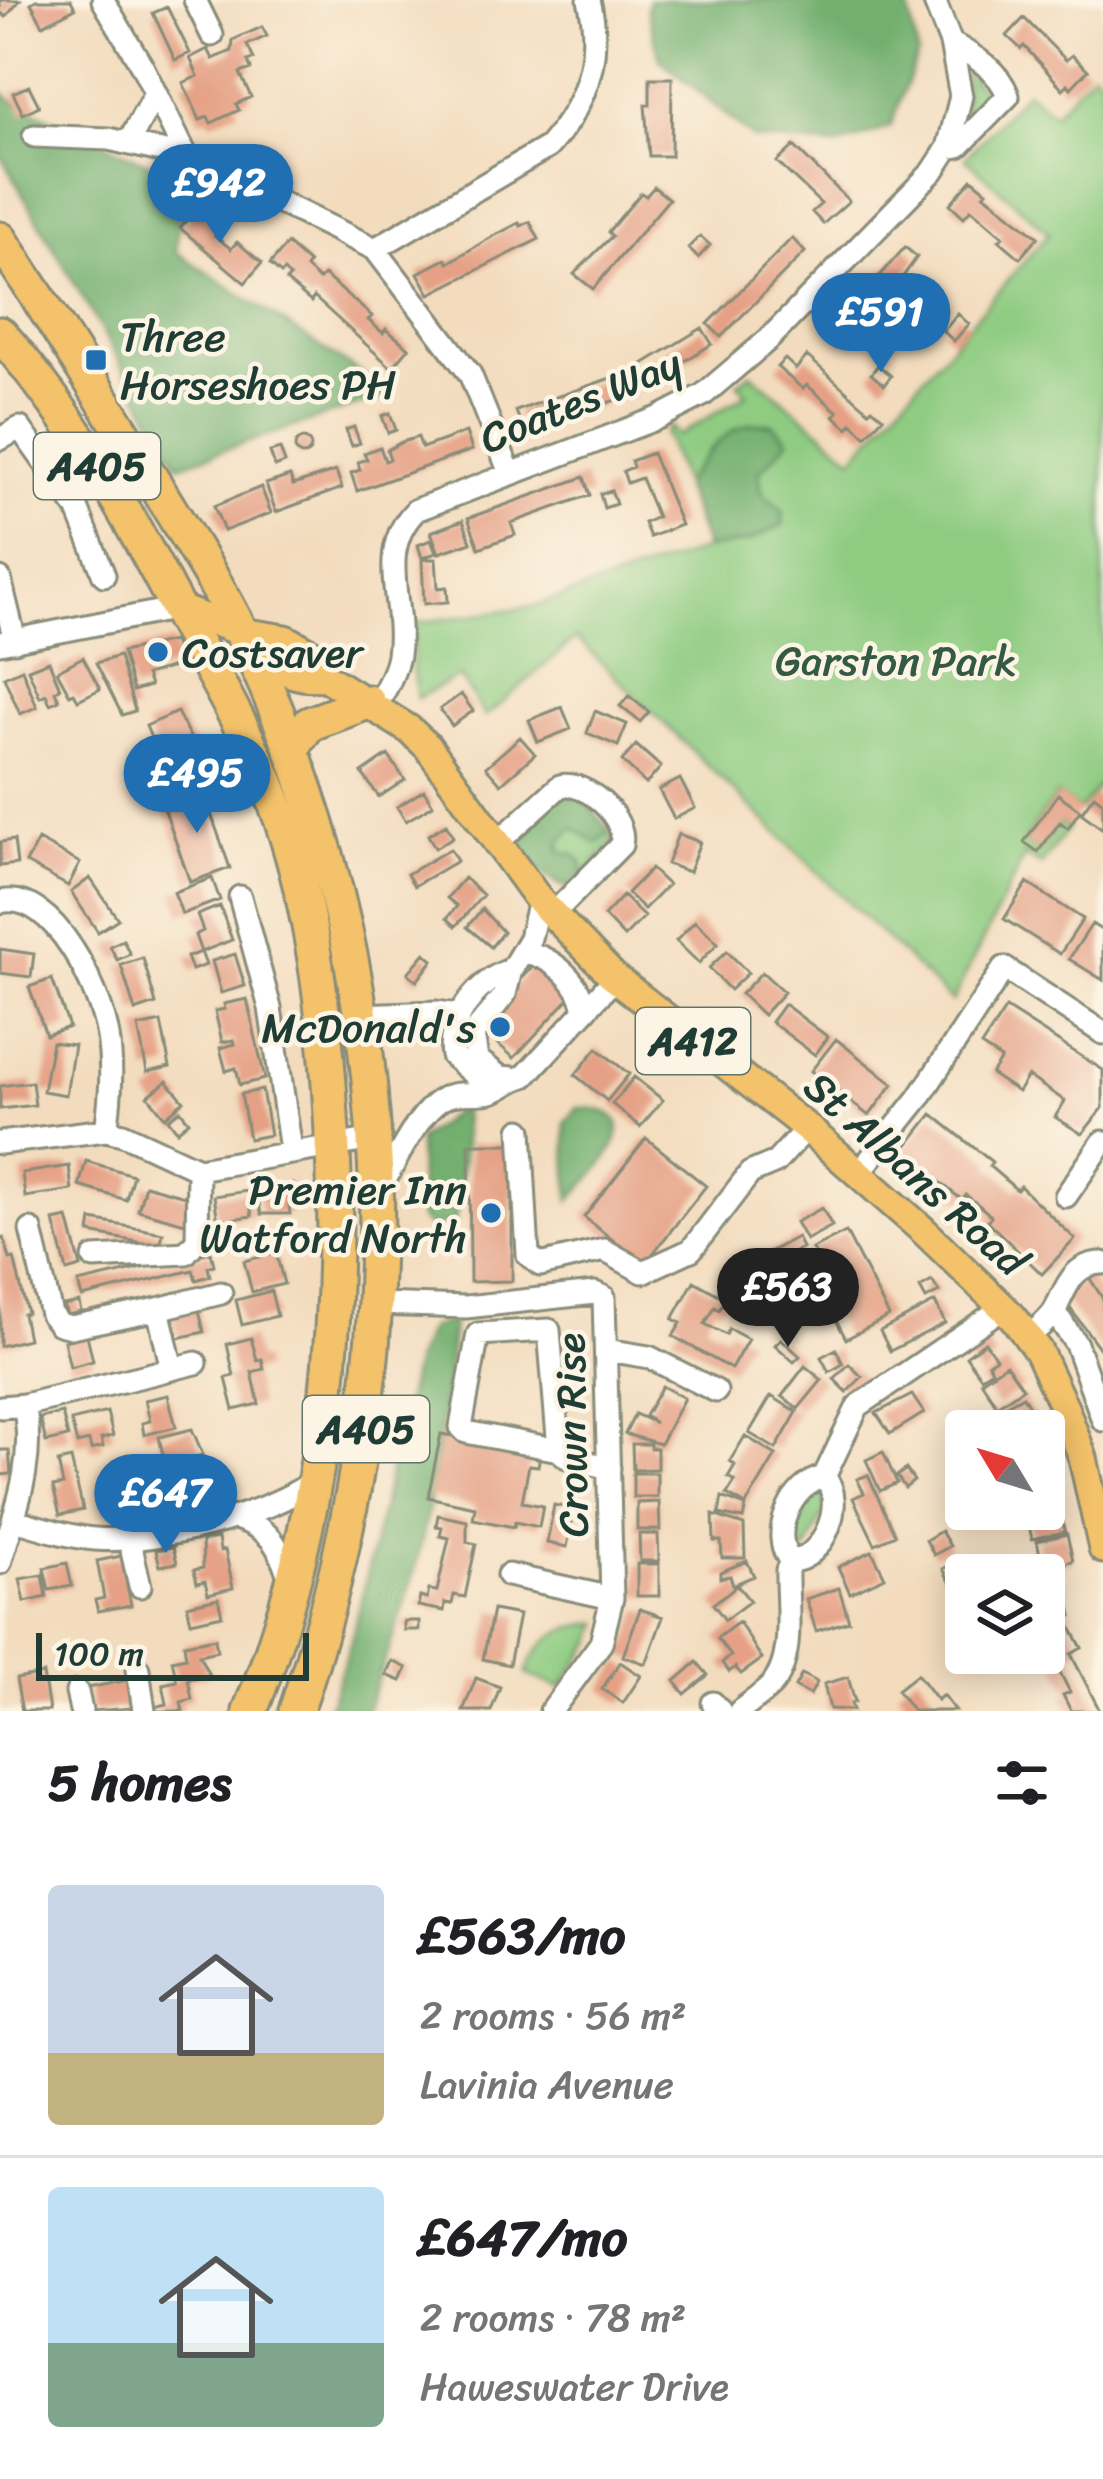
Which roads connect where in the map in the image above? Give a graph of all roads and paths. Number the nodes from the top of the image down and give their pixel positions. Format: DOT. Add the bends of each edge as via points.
graph roads {
  1 [pos="104,0"];
  2 [pos="194,0"];
  3 [pos="589,0"];
  4 [pos="934,0"];
  5 [pos="212,35"];
  6 [pos="951,44"];
  7 [pos="154,95"];
  8 [pos="34,136"];
  9 [pos="129,142"];
  10 [pos="948,148"];
  11 [pos="187,157"];
  12 [pos="0,239"];
  13 [pos="375,249"];
  14 [pos="0,334"];
  15 [pos="0,439"];
  16 [pos="136,453"];
  17 [pos="510,473"];
  18 [pos="111,488"];
  19 [pos="76,508"];
  20 [pos="104,575"];
  21 [pos="0,579"];
  22 [pos="178,608"];
  23 [pos="241,632"];
  24 [pos="8,642"];
  25 [pos="372,704"];
  26 [pos="250,743"];
  27 [pos="292,748"];
  28 [pos="496,844"];
  29 [pos="240,897"];
  30 [pos="0,902"];
  31 [pos="546,908"];
  32 [pos="518,961"];
  33 [pos="615,978"];
  34 [pos="585,1012"];
  35 [pos="359,1015"];
  36 [pos="458,1016"];
  37 [pos="1103,1033"];
  38 [pos="513,1078"];
  39 [pos="494,1092"];
  40 [pos="807,1129"];
  41 [pos="106,1130"];
  42 [pos="521,1130"];
  43 [pos="374,1139"];
  44 [pos="1103,1142"];
  45 [pos="0,1143"];
  46 [pos="334,1146"];
  47 [pos="291,1150"];
  48 [pos="198,1168"];
  49 [pos="859,1174"];
  50 [pos="377,1193"];
  51 [pos="1066,1196"];
  52 [pos="31,1230"];
  53 [pos="94,1258"];
  54 [pos="1103,1263"];
  55 [pos="221,1293"];
  56 [pos="532,1300"];
  57 [pos="377,1304"];
  58 [pos="1004,1307"];
  59 [pos="158,1309"];
  60 [pos="1055,1312"];
  61 [pos="530,1329"];
  62 [pos="1027,1337"];
  63 [pos="607,1350"];
  64 [pos="196,1364"];
  65 [pos="172,1369"];
  66 [pos="716,1390"];
  67 [pos="13,1406"];
  68 [pos="1103,1420"];
  69 [pos="559,1450"];
  70 [pos="609,1468"];
  71 [pos="824,1477"];
  72 [pos="315,1480"];
  73 [pos="235,1518"];
  74 [pos="14,1520"];
  75 [pos="129,1538"];
  76 [pos="1103,1549"];
  77 [pos="791,1562"];
  78 [pos="0,1563"];
  79 [pos="508,1575"];
  80 [pos="140,1586"];
  81 [pos="292,1587"];
  82 [pos="612,1598"];
  83 [pos="138,1669"];
  84 [pos="144,1711"];
  85 [pos="250,1711"];
  86 [pos="296,1711"];
  87 [pos="551,1711"];
  88 [pos="740,1711"];
  1 -- 7 [label="street"];
  2 -- 5 [label="street"];
  3 -- 13 [label="street" via="597,34 586,92 570,123 548,147"];
  4 -- 6 [label="street, Coates Way"];
  6 -- 10 [label="street, Coates Way" via="961,96"];
  6 -- 10 [label="street" via="1003,82 1008,96"];
  7 -- 9 [label="street"];
  7 -- 11 [label="street"];
  8 -- 9 [label="street"];
  9 -- 11 [label="street"];
  10 -- 17 [label="street, Coates Way" via="769,339 703,395"];
  11 -- 13 [label="street"];
  12 -- 16 [label="highway, A405"];
  13 -- 17 [label="street" via="470,374"];
  14 -- 18 [label="highway, A405"];
  15 -- 19 [label="street" via="20,428"];
  16 -- 22 [label="highway" via="129,483 174,560"];
  16 -- 23 [label="highway, A405"];
  17 -- 25 [label="street, Coates Way" via="426,503 400,530 392,561 398,658"];
  18 -- 19 [label="street"];
  18 -- 22 [label="highway, A405"];
  19 -- 20 [label="street"];
  21 -- 24 [label="street"];
  22 -- 23 [label="main road, St Albans Road / A412"];
  22 -- 24 [label="street"];
  22 -- 26 [label="highway, A405"];
  23 -- 25 [label="main road, St Albans Road / A412" via="286,639 313,654 324,676"];
  23 -- 26 [label="highway" via="254,711"];
  23 -- 27 [label="highway, A405"];
  25 -- 27 [label="highway" via="309,724"];
  25 -- 28 [label="main road, St Albans Road / A412" via="428,747"];
  26 -- 46 [label="highway, A405" via="307,914"];
  27 -- 35 [label="highway, A405"];
  28 -- 31 [label="main road, St Albans Road / A412"];
  28 -- 31 [label="street" via="572,783 620,822 621,845"];
  29 -- 47 [label="street" via="270,1008"];
  30 -- 41 [label="street" via="24,900 39,910 97,996 112,1072"];
  31 -- 32 [label="street"];
  31 -- 33 [label="main road, St Albans Road / A412"];
  32 -- 34 [label="street" via="549,961 581,992"];
  32 -- 36 [label="street"];
  32 -- 38 [label="street" via="472,1043 477,1059"];
  33 -- 34 [label="street"];
  33 -- 40 [label="main road, St Albans Road / A412"];
  34 -- 38 [label="street" via="537,1066"];
  35 -- 36 [label="street"];
  35 -- 43 [label="highway, A405"];
  36 -- 39 [label="street" via="452,1056"];
  37 -- 49 [label="street" via="1004,968"];
  38 -- 39 [label="street"];
  39 -- 50 [label="street" via="440,1100"];
  40 -- 42 [label="street" via="776,1162 749,1173 691,1250 643,1272 604,1250 540,1265 528,1255"];
  40 -- 49 [label="main road, St Albans Road / A412"];
  41 -- 45 [label="street"];
  41 -- 48 [label="street"];
  43 -- 46 [label="street"];
  43 -- 50 [label="highway, A405"];
  44 -- 51 [label="street"];
  46 -- 47 [label="street"];
  46 -- 72 [label="highway, A405" via="336,1297"];
  47 -- 48 [label="street"];
  48 -- 53 [label="street" via="197,1240 186,1253"];
  49 -- 58 [label="main road, St Albans Road / A412"];
  50 -- 57 [label="highway, A405"];
  52 -- 59 [label="street" via="59,1324"];
  54 -- 60 [label="street" via="1082,1266"];
  55 -- 59 [label="street"];
  56 -- 57 [label="street, Crown Rise"];
  56 -- 61 [label="street"];
  56 -- 63 [label="street, Crown Rise" via="604,1297"];
  57 -- 86 [label="highway, A405" via="350,1519"];
  58 -- 62 [label="main road, St Albans Road / A412"];
  58 -- 71 [label="street" via="858,1406"];
  59 -- 65 [label="street"];
  60 -- 62 [label="street"];
  60 -- 68 [label="street"];
  61 -- 69 [label="street" via="553,1335"];
  61 -- 69 [label="street" via="478,1334 461,1427"];
  62 -- 76 [label="main road, St Albans Road / A412" via="1083,1458"];
  63 -- 66 [label="street" via="649,1358"];
  63 -- 70 [label="street, Crown Rise"];
  64 -- 65 [label="street"];
  65 -- 67 [label="street"];
  67 -- 74 [label="street" via="30,1434"];
  69 -- 70 [label="street"];
  70 -- 82 [label="street, Crown Rise"];
  71 -- 77 [label="street" via="798,1493 782,1529"];
  71 -- 77 [label="street" via="834,1503 828,1524 812,1553"];
  72 -- 73 [label="street"];
  72 -- 81 [label="highway, A405"];
  73 -- 75 [label="street"];
  73 -- 81 [label="street" via="262,1526 275,1540"];
  74 -- 75 [label="street" via="78,1537"];
  74 -- 78 [label="street"];
  75 -- 80 [label="street"];
  77 -- 88 [label="street" via="781,1672"];
  79 -- 82 [label="street"];
  81 -- 85 [label="highway, A405"];
  82 -- 87 [label="street, Crown Rise" via="601,1643"];
  83 -- 84 [label="street"];
}
